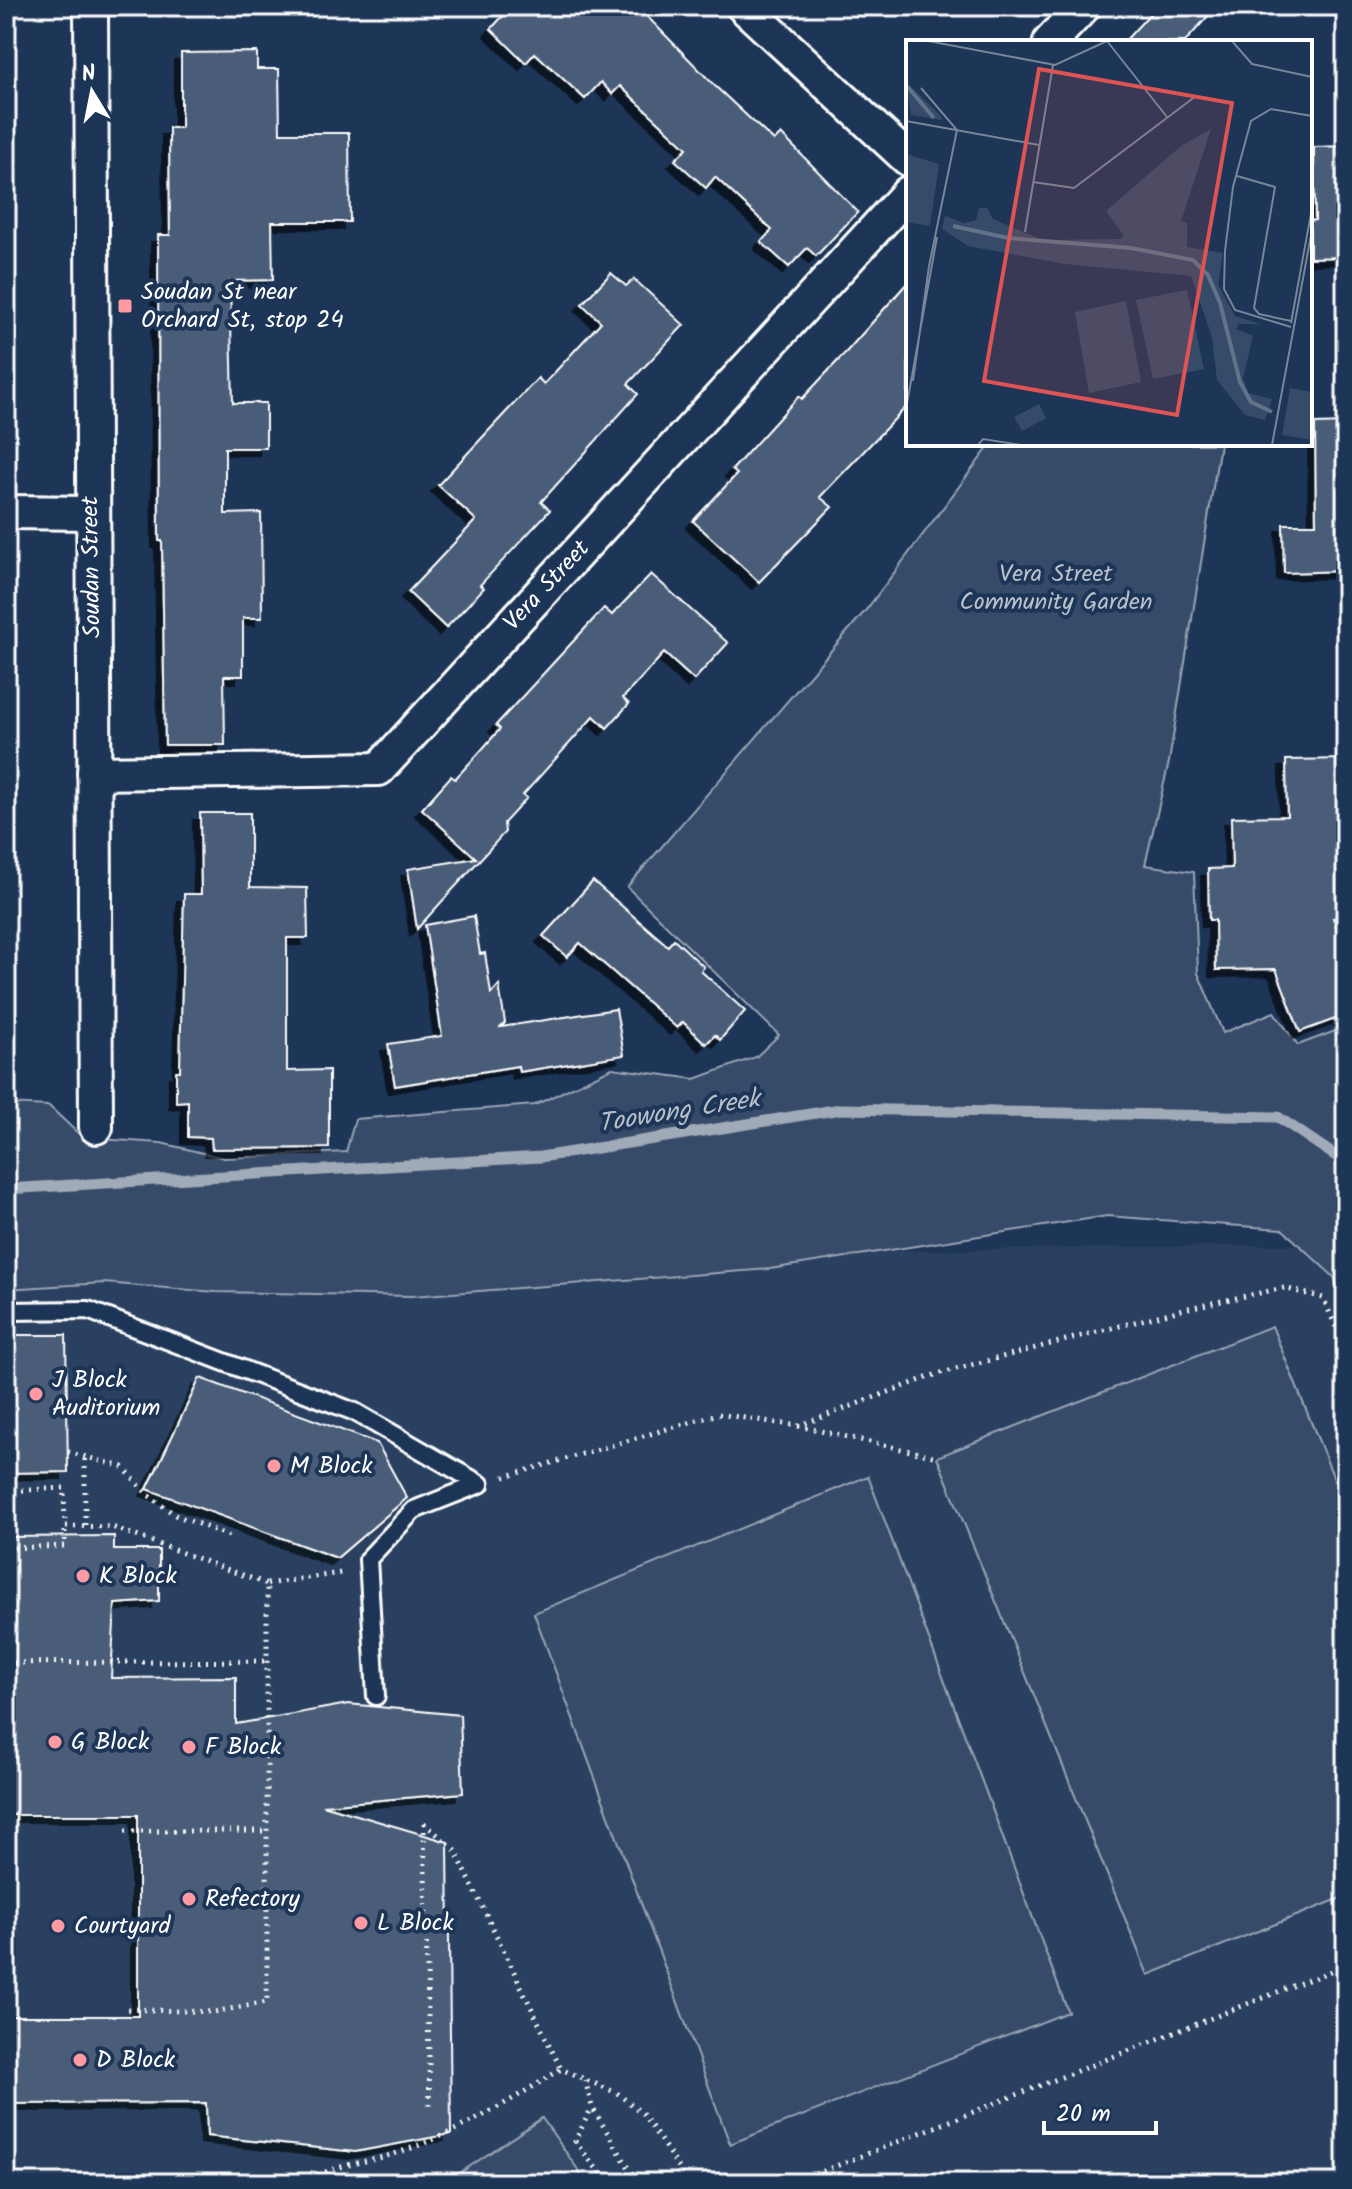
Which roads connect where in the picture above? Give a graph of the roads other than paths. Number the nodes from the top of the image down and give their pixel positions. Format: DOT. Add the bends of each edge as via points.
graph roads {
  1 [pos="91,6"];
  2 [pos="743,6"];
  3 [pos="1084,6"];
  4 [pos="1052,40"];
  5 [pos="906,157"];
  6 [pos="906,195"];
  7 [pos="6,512"];
  8 [pos="91,513"];
  9 [pos="94,773"];
  10 [pos="96,1127"];
  11 [pos="6,1311"];
  12 [pos="376,1696"];
  1 -- 8 [label="street, Soudan Street"];
  2 -- 5 [label="street"];
  3 -- 4 [label="street"];
  6 -- 9 [label="street, Vera Street" via="379,769"];
  7 -- 8 [label="street"];
  8 -- 9 [label="street, Soudan Street"];
  9 -- 10 [label="street, Soudan Street"];
  11 -- 12 [label="lane" via="88,1310 355,1412 480,1484 414,1510 368,1559"];
}
